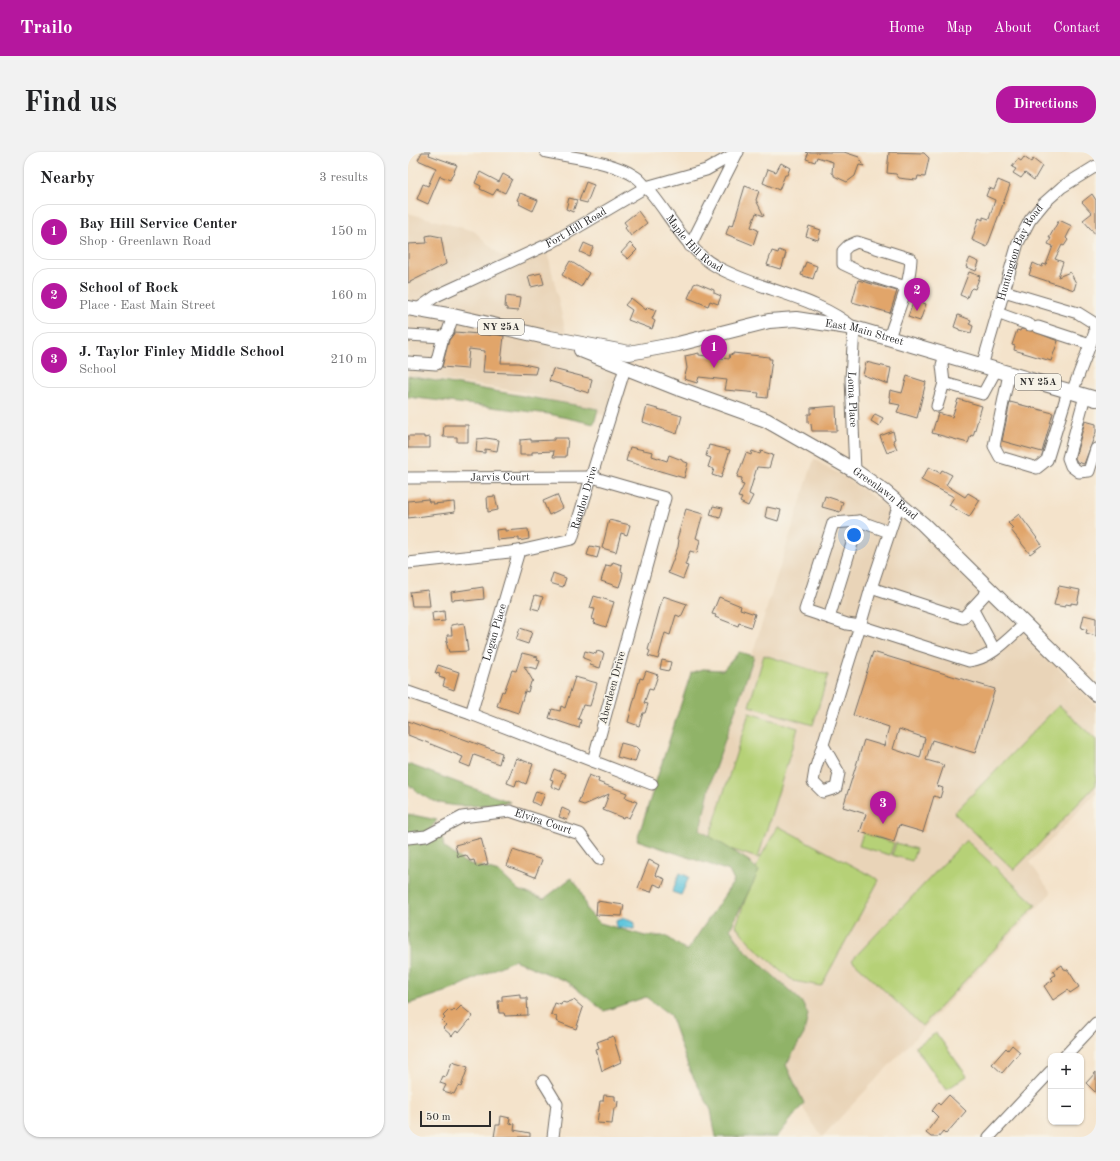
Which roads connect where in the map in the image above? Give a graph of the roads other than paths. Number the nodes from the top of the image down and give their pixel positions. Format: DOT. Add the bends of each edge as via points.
graph roads {
  1 [pos="546,152"];
  2 [pos="737,153"];
  3 [pos="1096,166"];
  4 [pos="646,187"];
  5 [pos="690,246"];
  6 [pos="906,287"];
  7 [pos="1004,291"];
  8 [pos="413,309"];
  9 [pos="997,313"];
  10 [pos="452,316"];
  11 [pos="854,328"];
  12 [pos="408,335"];
  13 [pos="443,337"];
  14 [pos="550,338"];
  15 [pos="889,338"];
  16 [pos="1090,344"];
  17 [pos="629,353"];
  18 [pos="945,355"];
  19 [pos="408,362"];
  20 [pos="982,366"];
  21 [pos="624,368"];
  22 [pos="1002,372"];
  23 [pos="944,383"];
  24 [pos="1080,395"];
  25 [pos="937,406"];
  26 [pos="1096,449"];
  27 [pos="856,471"];
  28 [pos="592,477"];
  29 [pos="408,478"];
  30 [pos="899,504"];
  31 [pos="859,521"];
  32 [pos="889,532"];
  33 [pos="519,551"];
  34 [pos="408,563"];
  35 [pos="871,588"];
  36 [pos="990,589"];
  37 [pos="972,608"];
  38 [pos="829,618"];
  39 [pos="1025,624"];
  40 [pos="860,626"];
  41 [pos="994,649"];
  42 [pos="408,692"];
  43 [pos="1096,694"];
  44 [pos="472,714"];
  45 [pos="824,745"];
  46 [pos="593,761"];
  47 [pos="652,784"];
  48 [pos="408,838"];
  49 [pos="599,858"];
  50 [pos="1096,1023"];
  51 [pos="1068,1053"];
  52 [pos="1048,1074"];
  53 [pos="543,1081"];
  54 [pos="553,1137"];
  55 [pos="989,1137"];
  1 -- 4 [label="street, Maple Hill Road" via="604,164 628,172"];
  2 -- 4 [label="street, Fort Hill Road" via="706,170"];
  2 -- 5 [label="street, Fort Hill Road"];
  3 -- 7 [label="street, Huntington Bay Road" via="1062,187 1030,220 1018,243"];
  4 -- 5 [label="street, Maple Hill Road"];
  4 -- 8 [label="street, Fort Hill Road" via="551,243"];
  5 -- 11 [label="street, Maple Hill Road" via="719,268 815,305"];
  6 -- 6 [label="street" via="911,273 911,259 857,242 843,251 843,264"];
  6 -- 15 [label="street"];
  7 -- 9 [label="street, Huntington Bay Road"];
  7 -- 16 [label="street" via="1053,304 1091,320 1095,332"];
  8 -- 10 [label="main road, East Main Street / NY 25A"];
  9 -- 16 [label="street"];
  9 -- 20 [label="street, Huntington Bay Road"];
  10 -- 13 [label="street" via="448,332"];
  10 -- 14 [label="main road, East Main Street / NY 25A"];
  11 -- 15 [label="main road, East Main Street / NY 25A"];
  11 -- 17 [label="main road, East Main Street / NY 25A" via="796,319 768,321 678,344"];
  11 -- 27 [label="street, Loma Place" via="851,379"];
  12 -- 13 [label="street"];
  13 -- 19 [label="street" via="436,364"];
  14 -- 17 [label="main road, East Main Street"];
  14 -- 21 [label="main road, East Main Street / NY 25A"];
  15 -- 18 [label="main road, East Main Street / NY 25A"];
  16 -- 24 [label="street"];
  17 -- 21 [label="main road"];
  18 -- 20 [label="main road, East Main Street / NY 25A"];
  18 -- 23 [label="street" via="942,365"];
  20 -- 22 [label="main road, East Main Street / NY 25A"];
  21 -- 27 [label="main road, Greenlawn Road" via="766,420"];
  21 -- 28 [label="street, Randou Drive"];
  22 -- 23 [label="street" via="984,394"];
  22 -- 24 [label="main road, East Main Street / NY 25A"];
  22 -- 24 [label="street" via="1004,402 994,446 1000,457 1037,468 1047,460 1059,418"];
  23 -- 25 [label="street"];
  24 -- 26 [label="street" via="1082,411 1068,458 1070,466 1079,472 1089,471"];
  27 -- 30 [label="main road, Greenlawn Road"];
  28 -- 29 [label="street, Jarvis Court"];
  28 -- 33 [label="street, Randou Drive" via="572,539"];
  28 -- 46 [label="street, Aberdeen Drive" via="665,498"];
  30 -- 32 [label="street"];
  30 -- 36 [label="main road, Greenlawn Road" via="946,545"];
  31 -- 32 [label="street"];
  31 -- 38 [label="street"];
  31 -- 38 [label="street" via="834,523 805,610"];
  32 -- 35 [label="street"];
  33 -- 34 [label="street, Randou Drive"];
  33 -- 44 [label="street, Logan Place"];
  35 -- 37 [label="street" via="963,618"];
  35 -- 40 [label="street"];
  36 -- 37 [label="street"];
  36 -- 39 [label="main road, Greenlawn Road"];
  37 -- 41 [label="street"];
  38 -- 40 [label="street"];
  39 -- 41 [label="street"];
  39 -- 43 [label="main road, Greenlawn Road"];
  40 -- 41 [label="street" via="969,661 979,660"];
  40 -- 45 [label="street"];
  42 -- 44 [label="street"];
  44 -- 46 [label="street"];
  46 -- 47 [label="street"];
  48 -- 49 [label="street, Elvira Court" via="426,836 462,817 510,811 580,834"];
  50 -- 51 [label="street"];
  52 -- 55 [label="street"];
  53 -- 54 [label="street" via="557,1104"];
}
